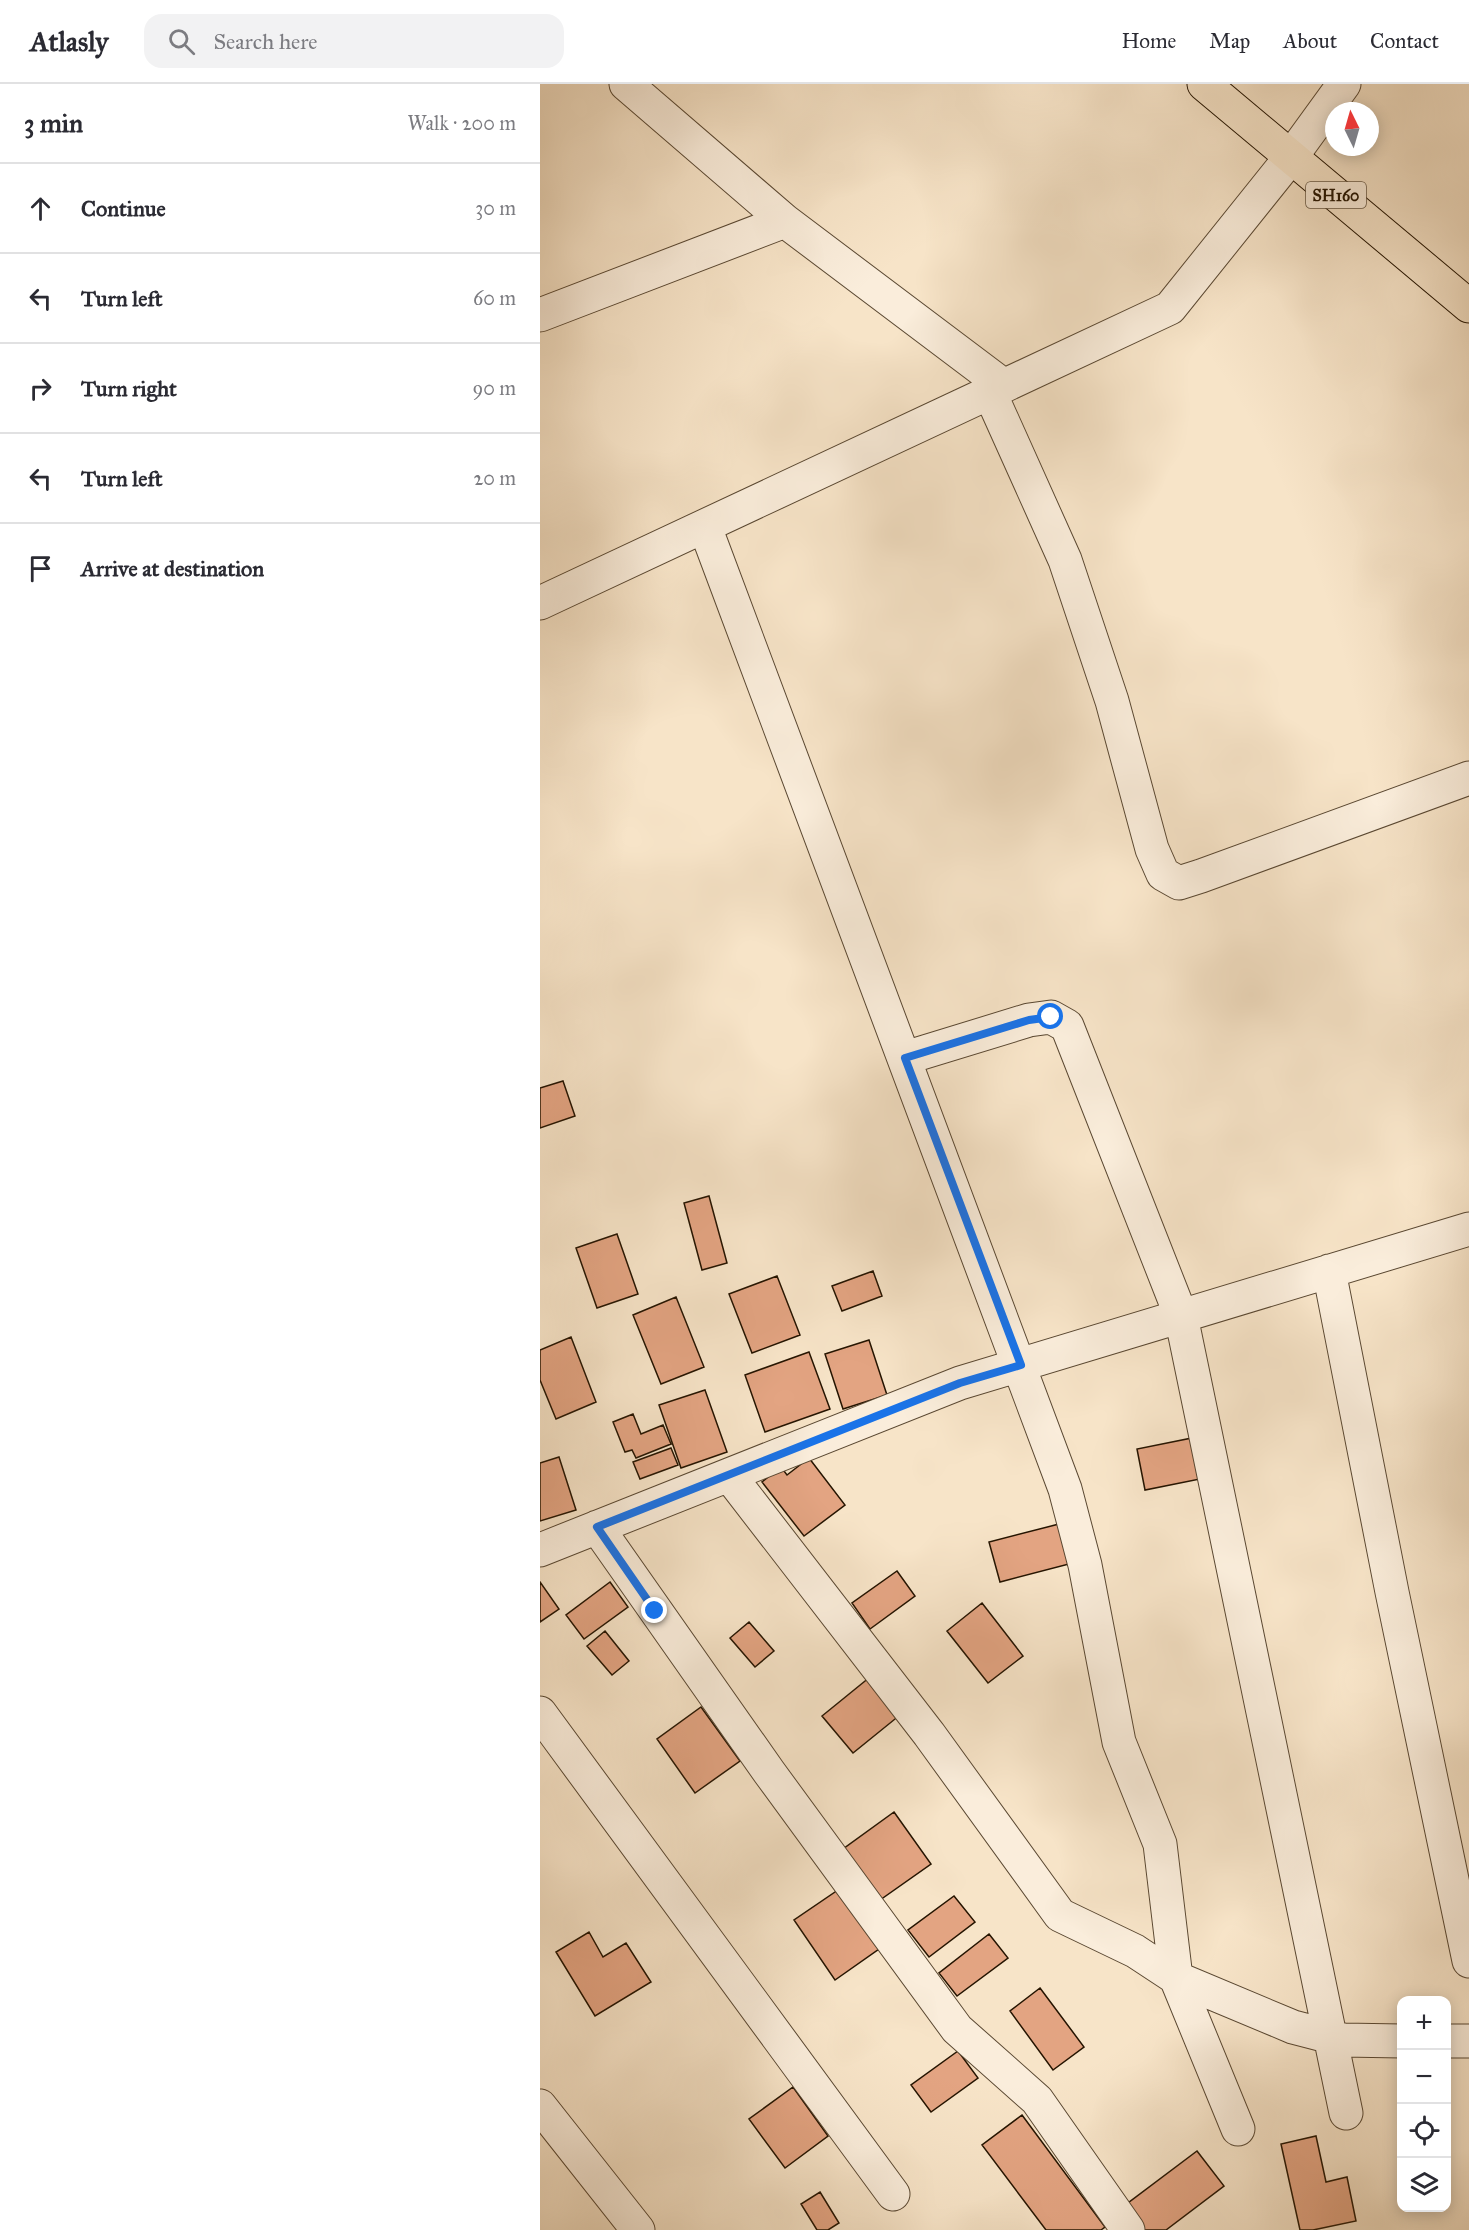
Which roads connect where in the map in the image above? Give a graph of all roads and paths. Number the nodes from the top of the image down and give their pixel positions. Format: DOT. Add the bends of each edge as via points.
graph roads {
  1 [pos="626,84"];
  2 [pos="1204,84"];
  3 [pos="1344,84"];
  4 [pos="1291,157"];
  5 [pos="785,221"];
  6 [pos="1469,306"];
  7 [pos="540,315"];
  8 [pos="997,389"];
  9 [pos="705,527"];
  10 [pos="540,603"];
  11 [pos="1469,778"];
  12 [pos="905,1058"];
  13 [pos="1468,1236"];
  14 [pos="1329,1272"];
  15 [pos="1181,1316"];
  16 [pos="1021,1365"];
  17 [pos="729,1475"];
  18 [pos="597,1527"];
  19 [pos="540,1550"];
  20 [pos="540,1713"];
  21 [pos="1469,1961"];
  22 [pos="1176,1978"];
  23 [pos="1332,2037"];
  24 [pos="1397,2041"];
  25 [pos="1451,2041"];
  26 [pos="1469,2041"];
  27 [pos="540,2106"];
  28 [pos="1346,2113"];
  29 [pos="1238,2129"];
  30 [pos="893,2194"];
  31 [pos="638,2230"];
  32 [pos="1128,2230"];
  1 -- 5 [label="street"];
  2 -- 4 [label="main road, SH160"];
  3 -- 4 [label="street"];
  4 -- 6 [label="main road, SH160"];
  4 -- 8 [label="street" via="1170,308"];
  5 -- 7 [label="street"];
  5 -- 8 [label="street"];
  8 -- 9 [label="street"];
  8 -- 11 [label="street" via="1065,560 1112,701 1152,849 1163,874 1179,883 1202,876"];
  9 -- 10 [label="street"];
  9 -- 12 [label="street"];
  12 -- 15 [label="street" via="1029,1020 1051,1017 1068,1026"];
  12 -- 16 [label="street"];
  13 -- 14 [label="street"];
  14 -- 15 [label="street"];
  14 -- 21 [label="street"];
  15 -- 16 [label="street"];
  15 -- 23 [label="street"];
  16 -- 17 [label="street" via="960,1383"];
  16 -- 22 [label="street" via="1065,1489 1085,1565 1119,1742 1160,1844"];
  17 -- 18 [label="street"];
  17 -- 22 [label="street" via="929,1734 1060,1916 1135,1951"];
  18 -- 19 [label="street"];
  18 -- 32 [label="street" via="769,1772 957,2029 1037,2100"];
  20 -- 30 [label="street"];
  22 -- 23 [label="street" via="1293,2026"];
  22 -- 29 [label="street"];
  23 -- 24 [label="street"];
  23 -- 28 [label="street"];
  25 -- 26 [label="street"];
  27 -- 31 [label="street"];
}
